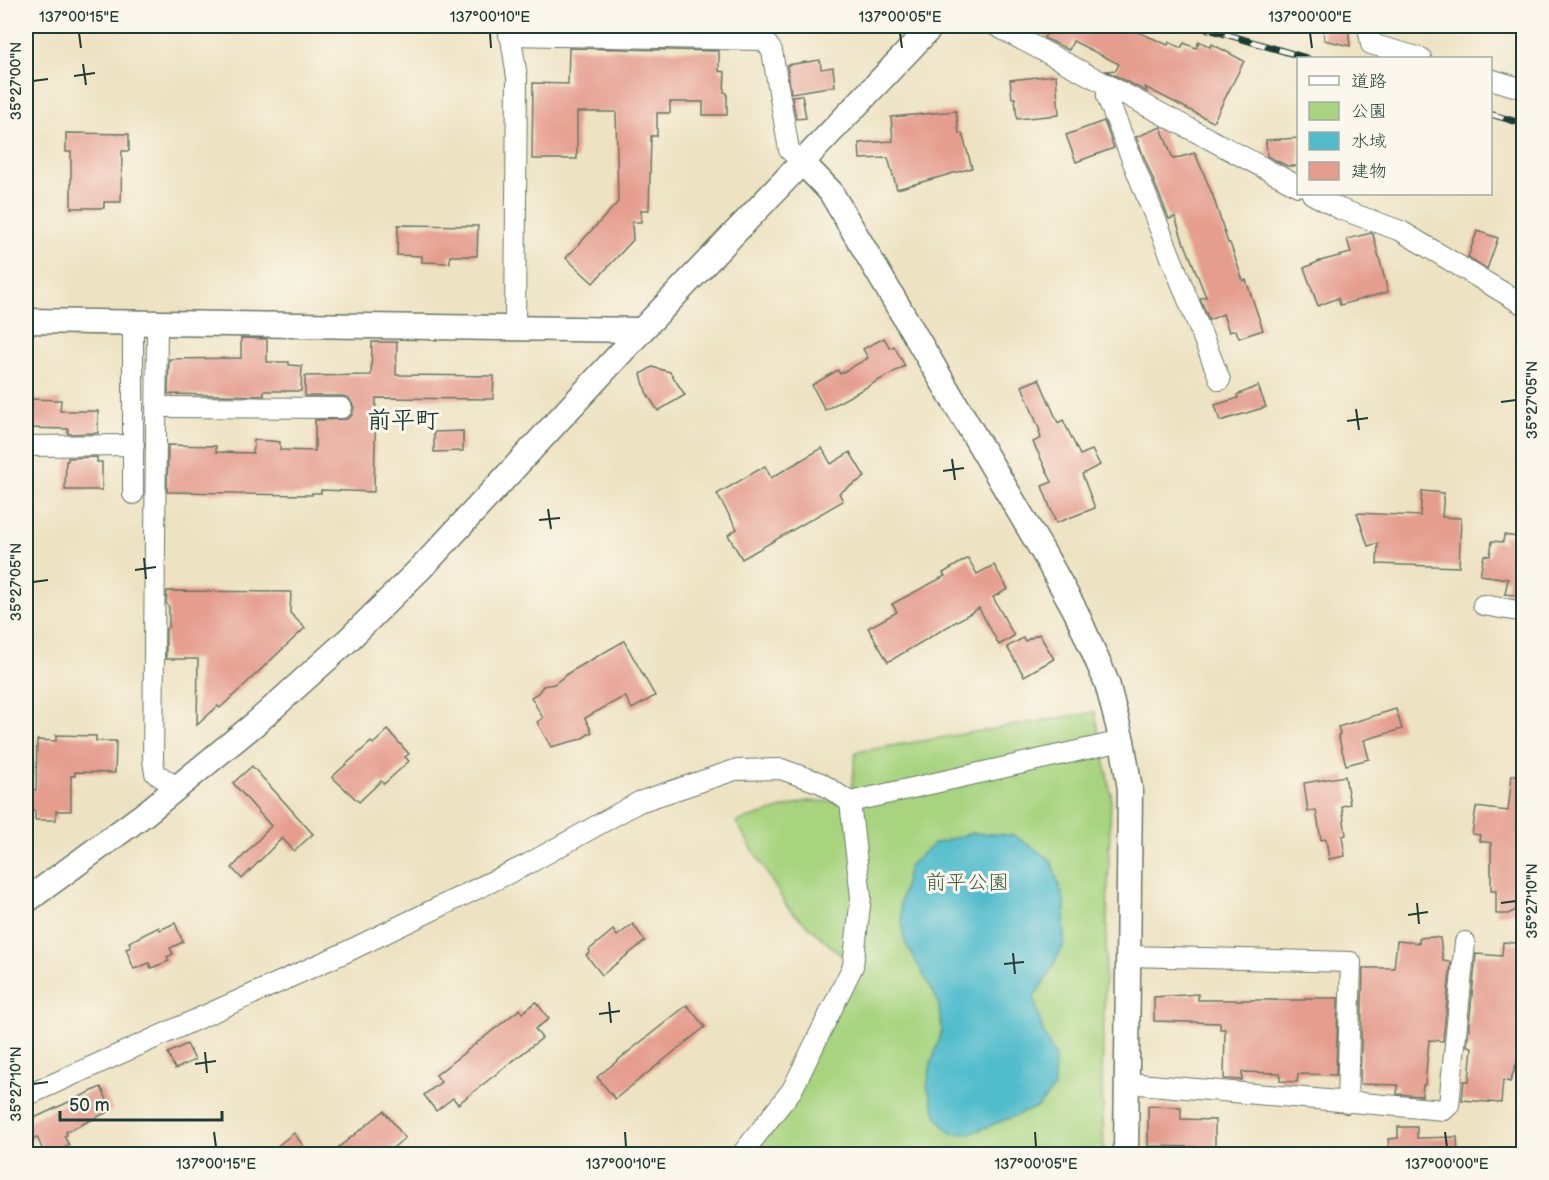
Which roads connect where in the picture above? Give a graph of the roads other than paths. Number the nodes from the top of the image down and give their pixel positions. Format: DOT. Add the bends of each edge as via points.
graph roads {
  1 [pos="932,26"];
  2 [pos="996,26"];
  3 [pos="1368,26"];
  4 [pos="509,30"];
  5 [pos="1417,57"];
  6 [pos="1492,79"];
  7 [pos="1107,84"];
  8 [pos="1524,89"];
  9 [pos="802,162"];
  10 [pos="1297,185"];
  11 [pos="1314,195"];
  12 [pos="1524,305"];
  13 [pos="26,321"];
  14 [pos="145,323"];
  15 [pos="515,327"];
  16 [pos="642,330"];
  17 [pos="1220,380"];
  18 [pos="156,407"];
  19 [pos="342,408"];
  20 [pos="26,446"];
  21 [pos="134,446"];
  22 [pos="133,494"];
  23 [pos="1484,605"];
  24 [pos="1524,612"];
  25 [pos="1122,741"];
  26 [pos="178,788"];
  27 [pos="850,802"];
  28 [pos="29,896"];
  29 [pos="1465,942"];
  30 [pos="1128,956"];
  31 [pos="1127,1083"];
  32 [pos="26,1096"];
  33 [pos="1347,1103"];
  34 [pos="742,1155"];
  35 [pos="1126,1155"];
  1 -- 9 [label="street"];
  2 -- 7 [label="street"];
  3 -- 5 [label="street" via="1371,44"];
  4 -- 9 [label="street" via="764,40 772,51 789,150"];
  4 -- 15 [label="street" via="517,76"];
  6 -- 8 [label="street"];
  7 -- 10 [label="street"];
  7 -- 17 [label="street" via="1107,98"];
  9 -- 16 [label="street"];
  9 -- 25 [label="street" via="830,191 1043,552 1076,612 1107,683"];
  11 -- 12 [label="street" via="1401,231"];
  13 -- 14 [label="street"];
  14 -- 15 [label="street"];
  14 -- 18 [label="street"];
  14 -- 21 [label="street"];
  15 -- 16 [label="street"];
  16 -- 26 [label="street" via="427,562 256,723"];
  18 -- 19 [label="street"];
  18 -- 26 [label="street" via="153,760 154,773"];
  20 -- 21 [label="street"];
  21 -- 22 [label="street"];
  23 -- 24 [label="street"];
  25 -- 27 [label="street"];
  25 -- 30 [label="street" via="1130,789"];
  26 -- 28 [label="street"];
  27 -- 32 [label="street" via="821,783 781,769 735,770 639,802 528,864 355,948"];
  27 -- 34 [label="street" via="861,897 853,966 792,1090"];
  29 -- 33 [label="street" via="1449,1105 1444,1110"];
  30 -- 31 [label="street"];
  30 -- 33 [label="street" via="1351,962"];
  31 -- 33 [label="street"];
  31 -- 35 [label="street"];
}
